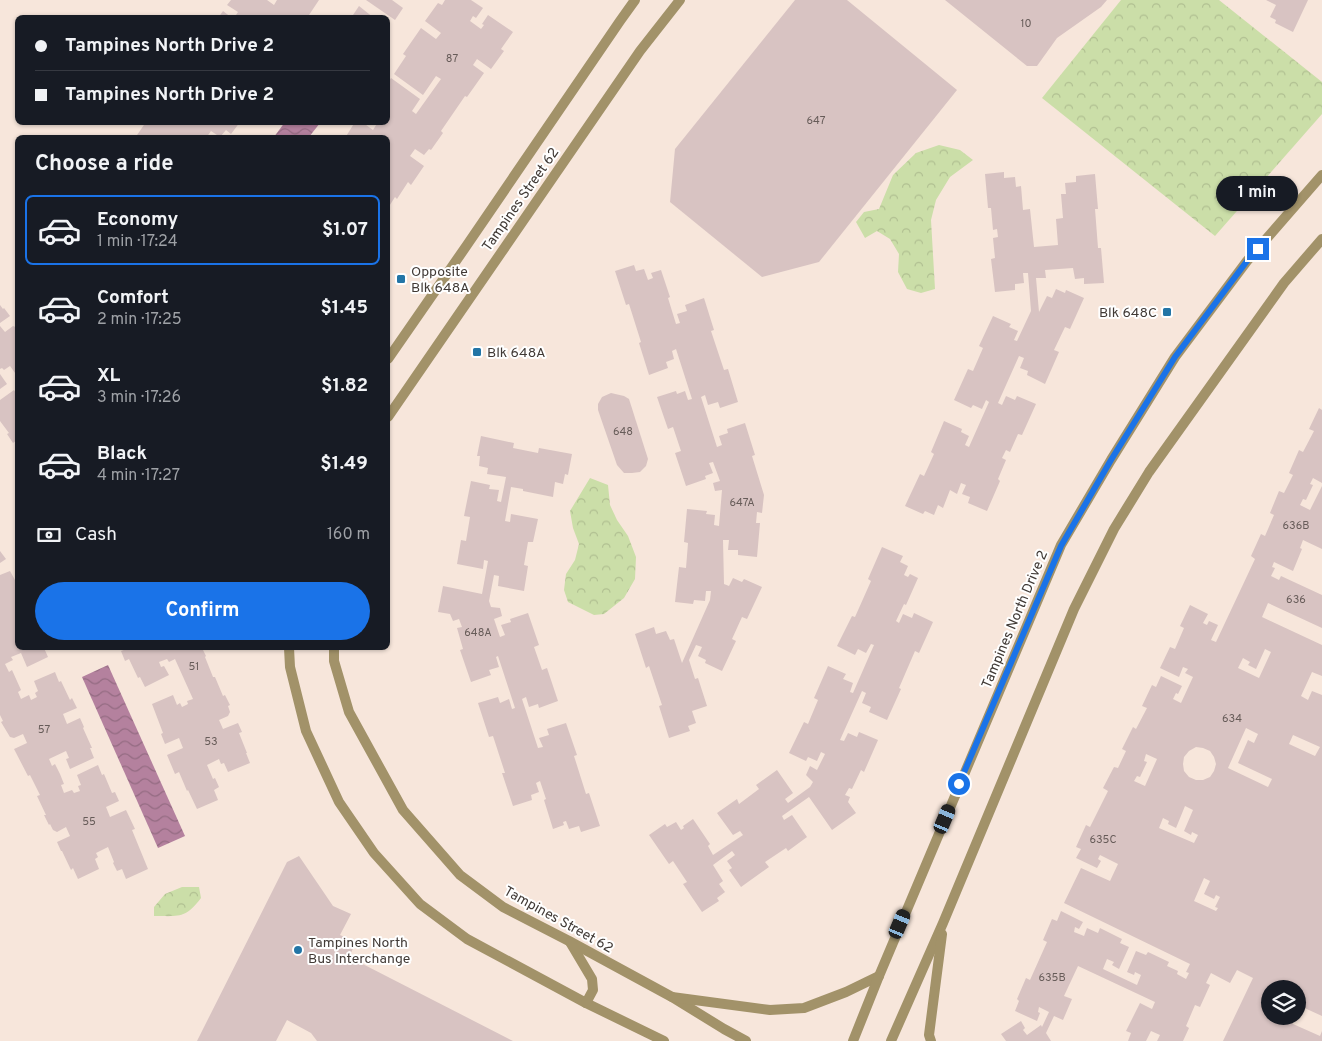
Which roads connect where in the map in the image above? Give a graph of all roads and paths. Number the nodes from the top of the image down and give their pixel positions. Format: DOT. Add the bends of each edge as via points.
graph roads {
  1 [pos="636,0"];
  2 [pos="680,0"];
  3 [pos="1322,175"];
  4 [pos="1322,239"];
  5 [pos="390,356"];
  6 [pos="390,414"];
  7 [pos="289,650"];
  8 [pos="334,650"];
  9 [pos="943,923"];
  10 [pos="569,941"];
  11 [pos="878,976"];
  12 [pos="672,997"];
  13 [pos="586,1003"];
  14 [pos="664,1041"];
  15 [pos="746,1041"];
  16 [pos="853,1041"];
  17 [pos="891,1041"];
  18 [pos="930,1041"];
  1 -- 5 [label="street, Tampines Street 62"];
  2 -- 6 [label="street, Tampines Street 62" via="640,51"];
  3 -- 11 [label="street, Tampines North Drive 2" via="1247,261 1175,357 1061,546"];
  4 -- 9 [label="street" via="1284,284 1149,472 1114,529 1074,609"];
  7 -- 13 [label="street" via="290,667 306,731 339,802 374,853 420,904 467,939"];
  8 -- 10 [label="street, Tampines Street 62" via="334,661 349,712 402,810 460,875 503,907"];
  9 -- 17 [label="street"];
  9 -- 18 [label="street"];
  10 -- 12 [label="street, Tampines Street 62"];
  10 -- 13 [label="street" via="592,979 593,990"];
  11 -- 12 [label="street" via="804,1008 770,1010"];
  11 -- 16 [label="street, Tampines North Drive 2"];
  12 -- 15 [label="street, Tampines Street 62"];
  13 -- 14 [label="street"];
}
